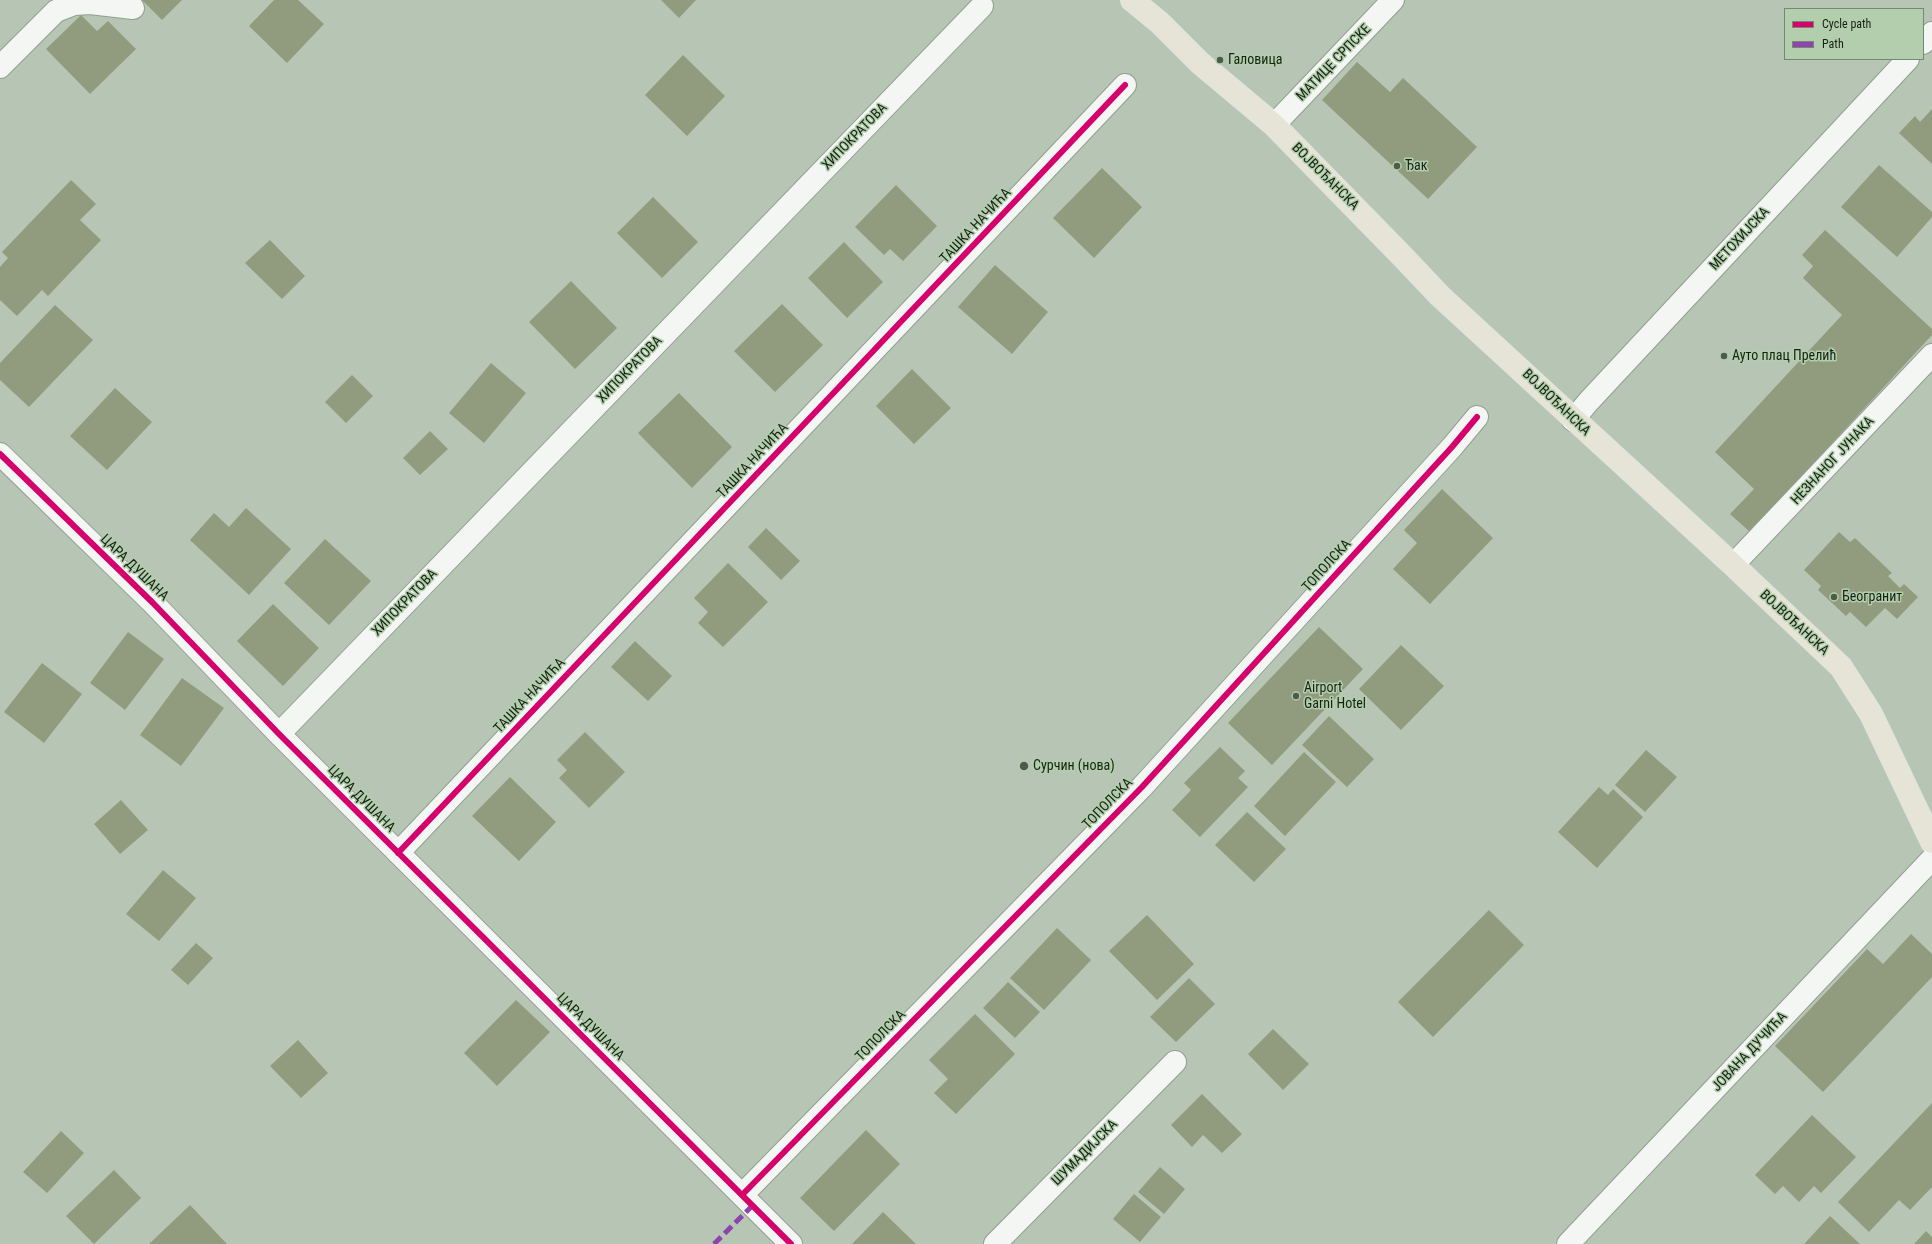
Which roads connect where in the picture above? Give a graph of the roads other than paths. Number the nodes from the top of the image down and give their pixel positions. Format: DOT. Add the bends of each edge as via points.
graph roads {
  1 [pos="1132,0"];
  2 [pos="1393,0"];
  3 [pos="982,6"];
  4 [pos="133,8"];
  5 [pos="1932,33"];
  6 [pos="1924,42"];
  7 [pos="1907,60"];
  8 [pos="0,67"];
  9 [pos="1125,85"];
  10 [pos="1274,125"];
  11 [pos="1932,355"];
  12 [pos="1477,417"];
  13 [pos="1573,420"];
  14 [pos="0,454"];
  15 [pos="1733,565"];
  16 [pos="279,734"];
  17 [pos="1932,842"];
  18 [pos="398,853"];
  19 [pos="1932,859"];
  20 [pos="1176,1062"];
  21 [pos="742,1195"];
  22 [pos="791,1244"];
  23 [pos="995,1244"];
  24 [pos="1568,1244"];
  1 -- 10 [label="main road, ВОЈВОЂАНСКА" via="1160,23 1200,63"];
  2 -- 10 [label="street, МАТИЦЕ СРПСКЕ"];
  3 -- 16 [label="street, ХИПОКРАТОВА"];
  4 -- 8 [label="street" via="74,4 56,11"];
  5 -- 6 [label="street"];
  7 -- 13 [label="street, МЕТОХИЈСКА"];
  9 -- 18 [label="street, ТАШКА НАЧИЋА"];
  10 -- 13 [label="main road, ВОЈВОЂАНСКА" via="1440,296"];
  11 -- 15 [label="street, НЕЗНАНОГ ЈУНАКА"];
  12 -- 21 [label="street, ТОПОЛСКА" via="1142,787"];
  13 -- 15 [label="main road, ВОЈВОЂАНСКА"];
  14 -- 16 [label="street, ЦАРА ДУШАНА" via="153,603"];
  15 -- 17 [label="main road, ВОЈВОЂАНСКА" via="1841,667 1871,714"];
  16 -- 18 [label="street, ЦАРА ДУШАНА"];
  18 -- 21 [label="street, ЦАРА ДУШАНА"];
  19 -- 24 [label="street, ЈОВАНА ДУЧИЋА"];
  20 -- 23 [label="street, ШУМАДИЈСКА"];
  21 -- 22 [label="street, ЦАРА ДУШАНА"];
}
